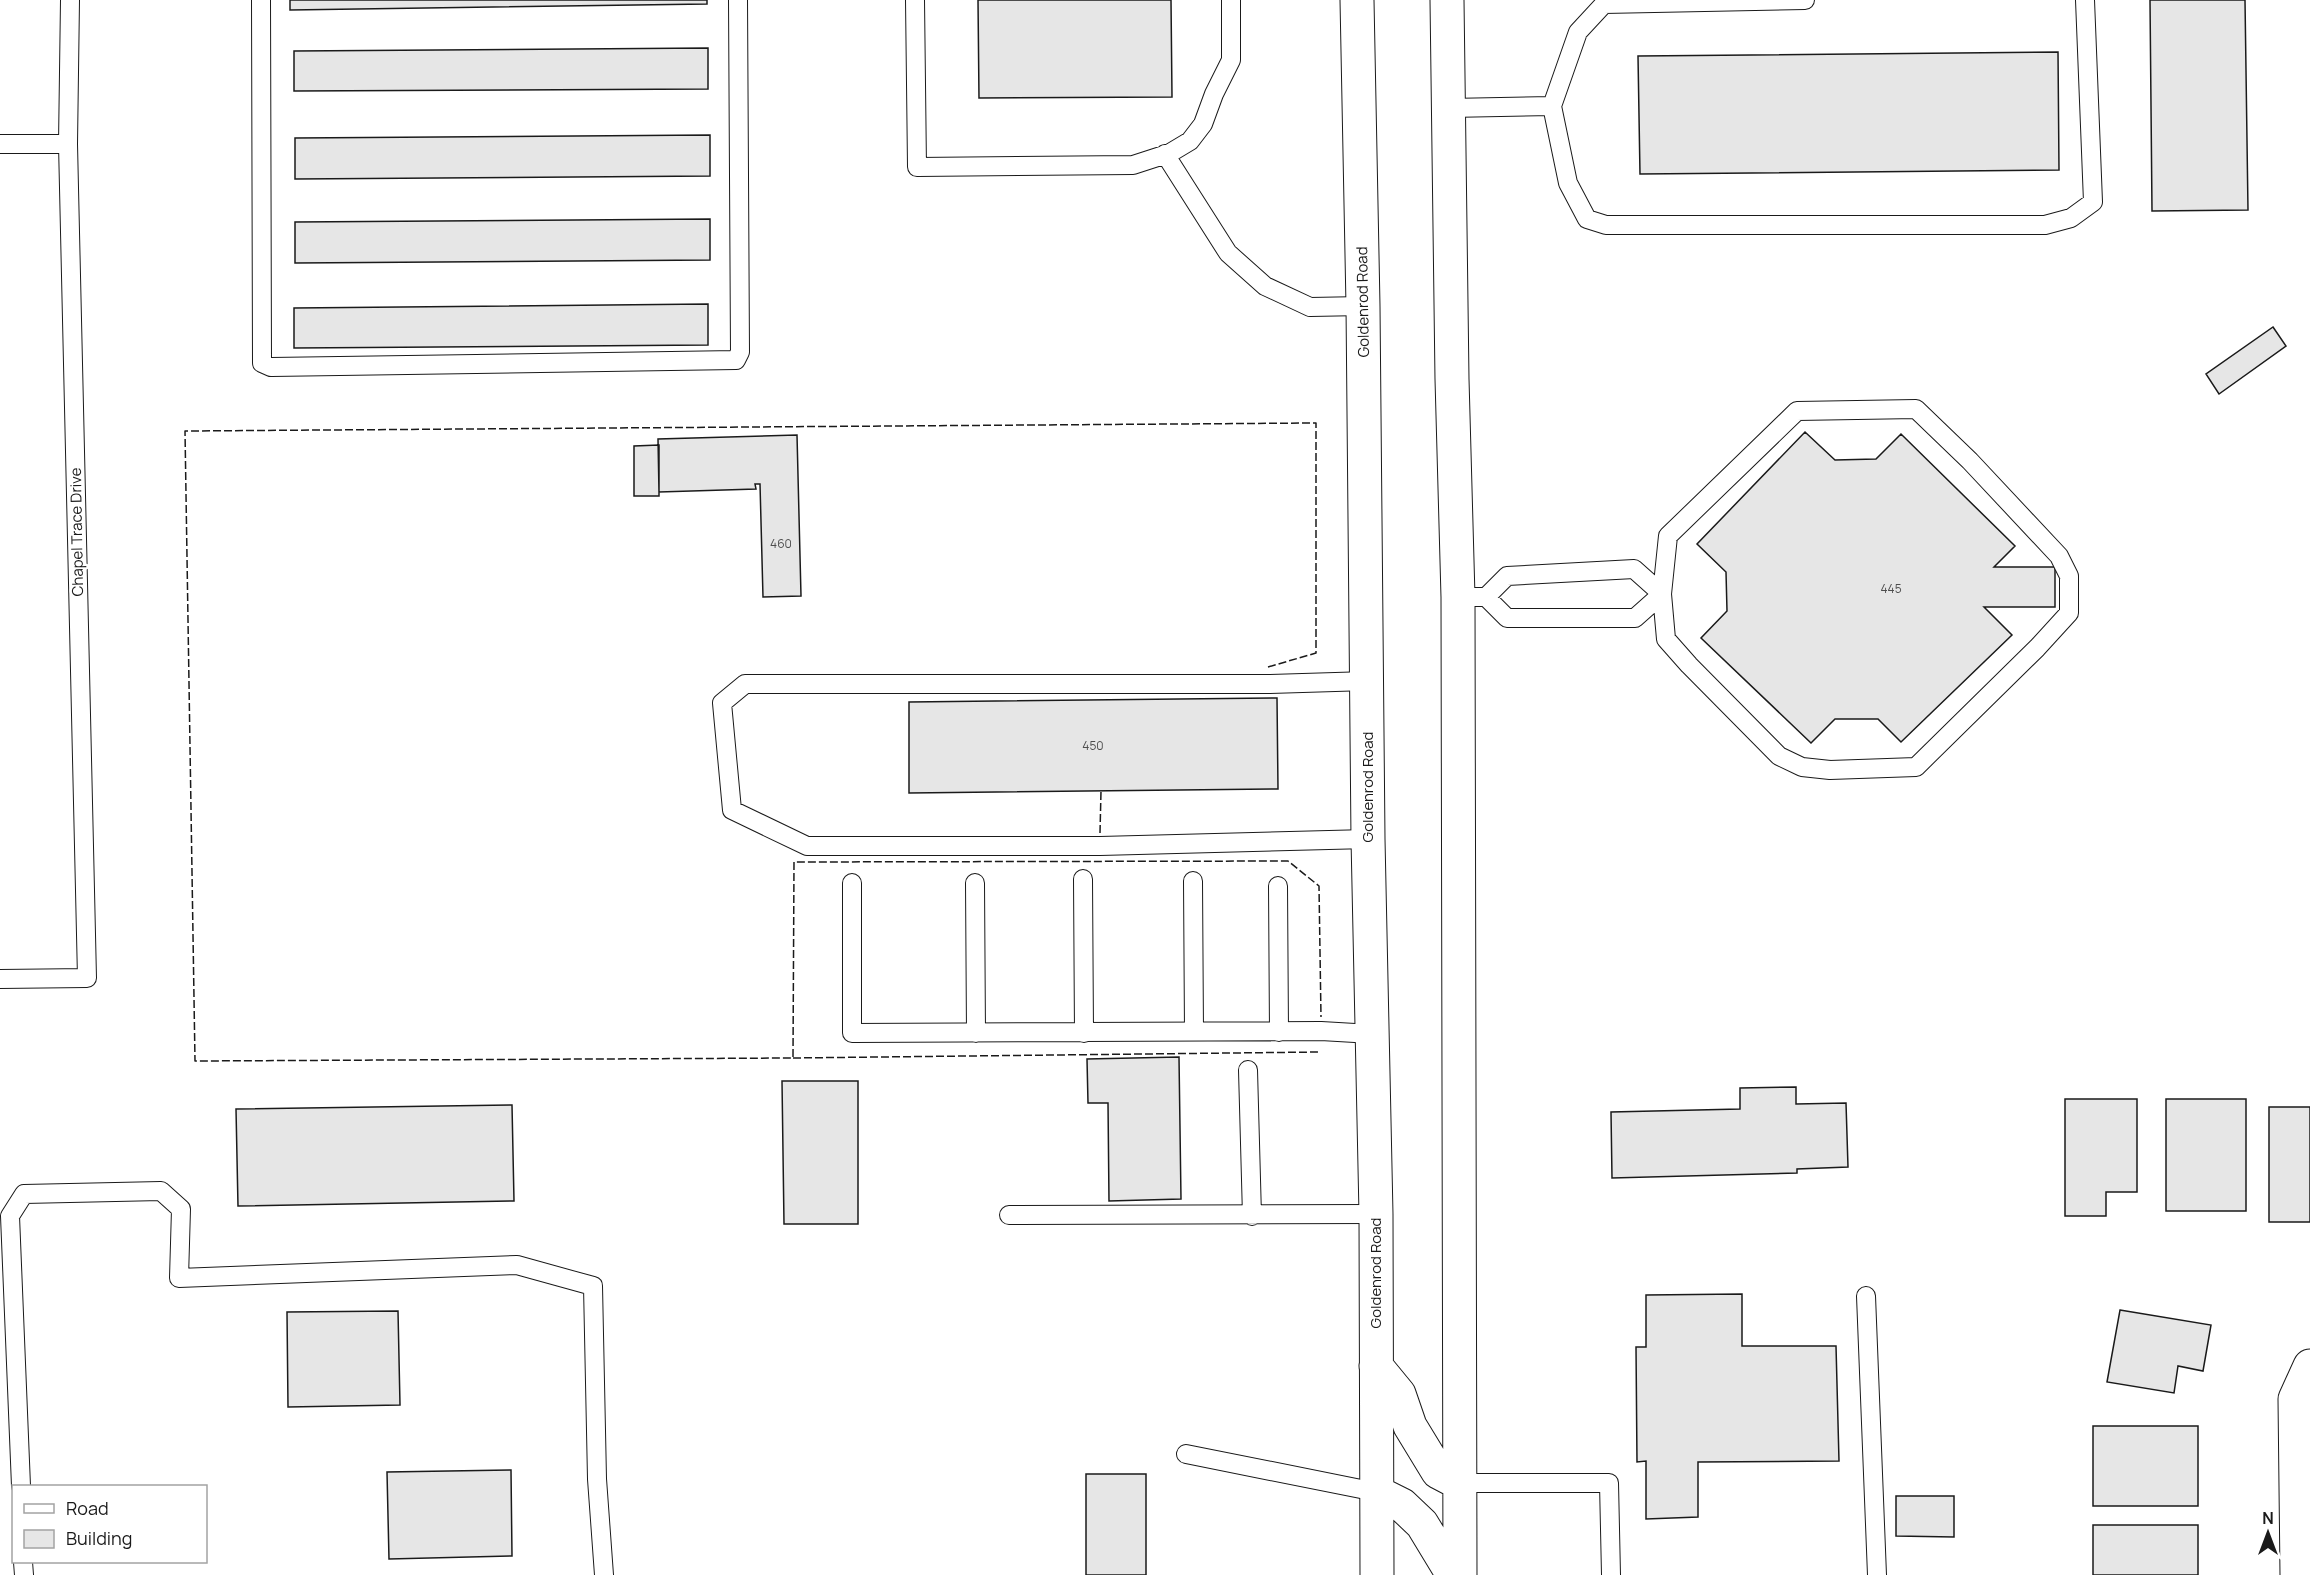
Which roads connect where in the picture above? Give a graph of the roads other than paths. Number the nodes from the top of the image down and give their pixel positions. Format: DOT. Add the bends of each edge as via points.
graph roads {
  1 [pos="70,0"];
  2 [pos="261,0"];
  3 [pos="738,0"];
  4 [pos="915,0"];
  5 [pos="1231,0"];
  6 [pos="1357,0"];
  7 [pos="1427,0"];
  8 [pos="1447,0"];
  9 [pos="1805,0"];
  10 [pos="2085,0"];
  11 [pos="1448,49"];
  12 [pos="1552,106"];
  13 [pos="1449,108"];
  14 [pos="0,144"];
  15 [pos="68,144"];
  16 [pos="1165,154"];
  17 [pos="1363,306"];
  18 [pos="1662,594"];
  19 [pos="1472,597"];
  20 [pos="1368,681"];
  21 [pos="1368,840"];
  22 [pos="1083,879"];
  23 [pos="1192,881"];
  24 [pos="852,883"];
  25 [pos="975,884"];
  26 [pos="1278,885"];
  27 [pos="0,979"];
  28 [pos="1194,1032"];
  29 [pos="1279,1032"];
  30 [pos="976,1033"];
  31 [pos="1084,1033"];
  32 [pos="1372,1034"];
  33 [pos="1248,1070"];
  34 [pos="1376,1214"];
  35 [pos="1009,1215"];
  36 [pos="1252,1216"];
  37 [pos="1866,1296"];
  38 [pos="1376,1366"];
  39 [pos="2310,1366"];
  40 [pos="1186,1454"];
  41 [pos="1459,1483"];
  42 [pos="21,1485"];
  43 [pos="1376,1492"];
  44 [pos="604,1575"];
  45 [pos="1377,1575"];
  46 [pos="1453,1575"];
  47 [pos="1460,1575"];
  48 [pos="1611,1575"];
  49 [pos="1877,1575"];
  50 [pos="2296,1575"];
  1 -- 15 [label="lane, Chapel Trace Drive"];
  2 -- 3 [label="lane" via="262,363 271,367 736,360 740,352"];
  4 -- 16 [label="lane" via="916,167 1132,165"];
  5 -- 16 [label="lane" via="1231,60 1203,124 1190,141"];
  6 -- 17 [label="main road, Goldenrod Road"];
  7 -- 11 [label="main road"];
  8 -- 11 [label="main road"];
  9 -- 12 [label="lane" via="1605,4 1578,32"];
  10 -- 12 [label="lane" via="2093,202 2071,218 2045,225 1606,225 1587,219 1568,183"];
  11 -- 13 [label="main road"];
  12 -- 13 [label="lane"];
  13 -- 19 [label="main road" via="1452,379"];
  14 -- 15 [label="lane"];
  15 -- 27 [label="lane, Chapel Trace Drive" via="87,978"];
  16 -- 17 [label="lane" via="1228,253 1265,286 1310,307"];
  17 -- 20 [label="main road, Goldenrod Road"];
  18 -- 18 [label="lane" via="1666,639 1689,665 1779,756 1802,767 1830,770 1916,767 2068,614 2068,576 2059,556 1916,409 1797,411 1668,536"];
  18 -- 19 [label="lane" via="1635,618 1507,618"];
  18 -- 19 [label="lane" via="1634,569 1507,576"];
  19 -- 41 [label="main road"];
  20 -- 21 [label="main road, Goldenrod Road"];
  20 -- 21 [label="lane" via="746,684 722,704 732,810 807,846 1100,846"];
  21 -- 32 [label="main road, Goldenrod Road"];
  22 -- 31 [label="lane"];
  23 -- 28 [label="lane"];
  24 -- 30 [label="lane" via="852,1033"];
  25 -- 30 [label="lane"];
  26 -- 29 [label="lane"];
  28 -- 29 [label="lane"];
  28 -- 31 [label="lane"];
  29 -- 32 [label="lane"];
  30 -- 31 [label="lane"];
  32 -- 34 [label="main road, Goldenrod Road"];
  33 -- 36 [label="lane"];
  34 -- 36 [label="lane"];
  34 -- 38 [label="main road, Goldenrod Road"];
  35 -- 36 [label="lane"];
  37 -- 49 [label="lane"];
  38 -- 41 [label="main road" via="1400,1394 1410,1426 1438,1472"];
  38 -- 43 [label="main road, Goldenrod Road"];
  39 -- 50 [label="main road" via="2295,1400"];
  40 -- 43 [label="lane"];
  41 -- 47 [label="main road"];
  41 -- 48 [label="lane" via="1609,1483"];
  42 -- 44 [label="lane" via="10,1216 24,1194 161,1191 181,1209 180,1278 517,1265 593,1286 597,1479"];
  43 -- 45 [label="main road, Goldenrod Road"];
  43 -- 46 [label="main road" via="1402,1504 1422,1524"];
}
